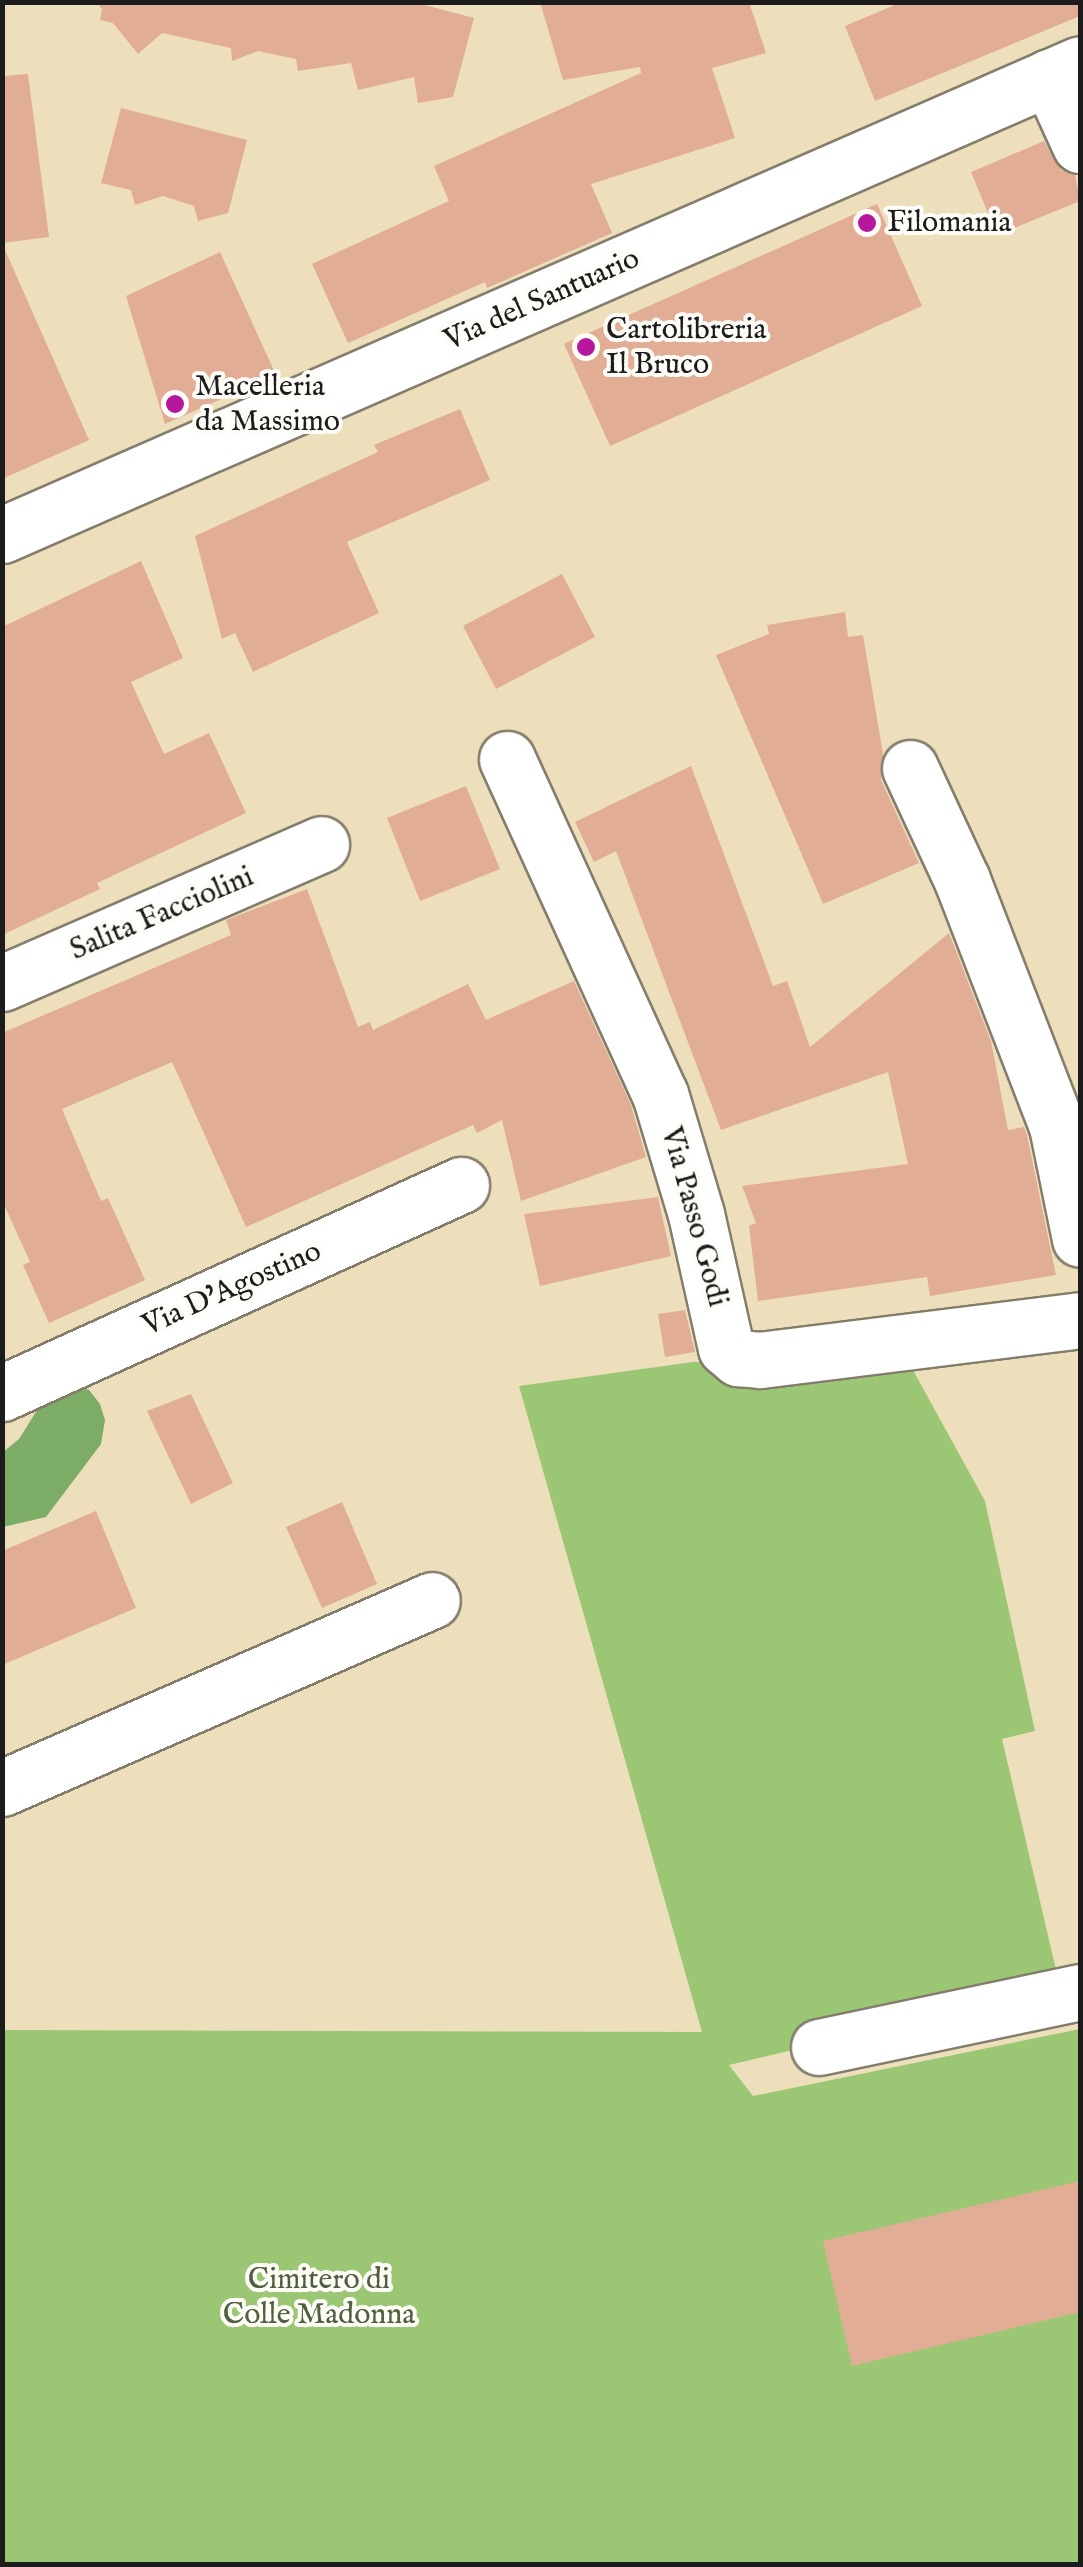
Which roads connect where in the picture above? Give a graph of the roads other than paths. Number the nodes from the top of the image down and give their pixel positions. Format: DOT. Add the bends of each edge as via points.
graph roads {
  1 [pos="1064,70"];
  2 [pos="1080,146"];
  3 [pos="2,535"];
  4 [pos="507,759"];
  5 [pos="910,768"];
  6 [pos="322,844"];
  7 [pos="2,983"];
  8 [pos="460,1185"];
  9 [pos="1080,1239"];
  10 [pos="1080,1320"];
  11 [pos="2,1393"];
  12 [pos="432,1600"];
  13 [pos="2,1788"];
  14 [pos="1080,1992"];
  15 [pos="819,2046"];
  1 -- 2 [label="street"];
  1 -- 3 [label="street, Via del Santuario"];
  4 -- 10 [label="street, Via Passo Godi" via="660,1094 726,1348 738,1358 760,1360"];
  5 -- 9 [label="street" via="962,880 1058,1126"];
  6 -- 7 [label="street, Salita Facciolini"];
  8 -- 11 [label="street, Via D'Agostino"];
  12 -- 13 [label="street"];
  14 -- 15 [label="street"];
}
